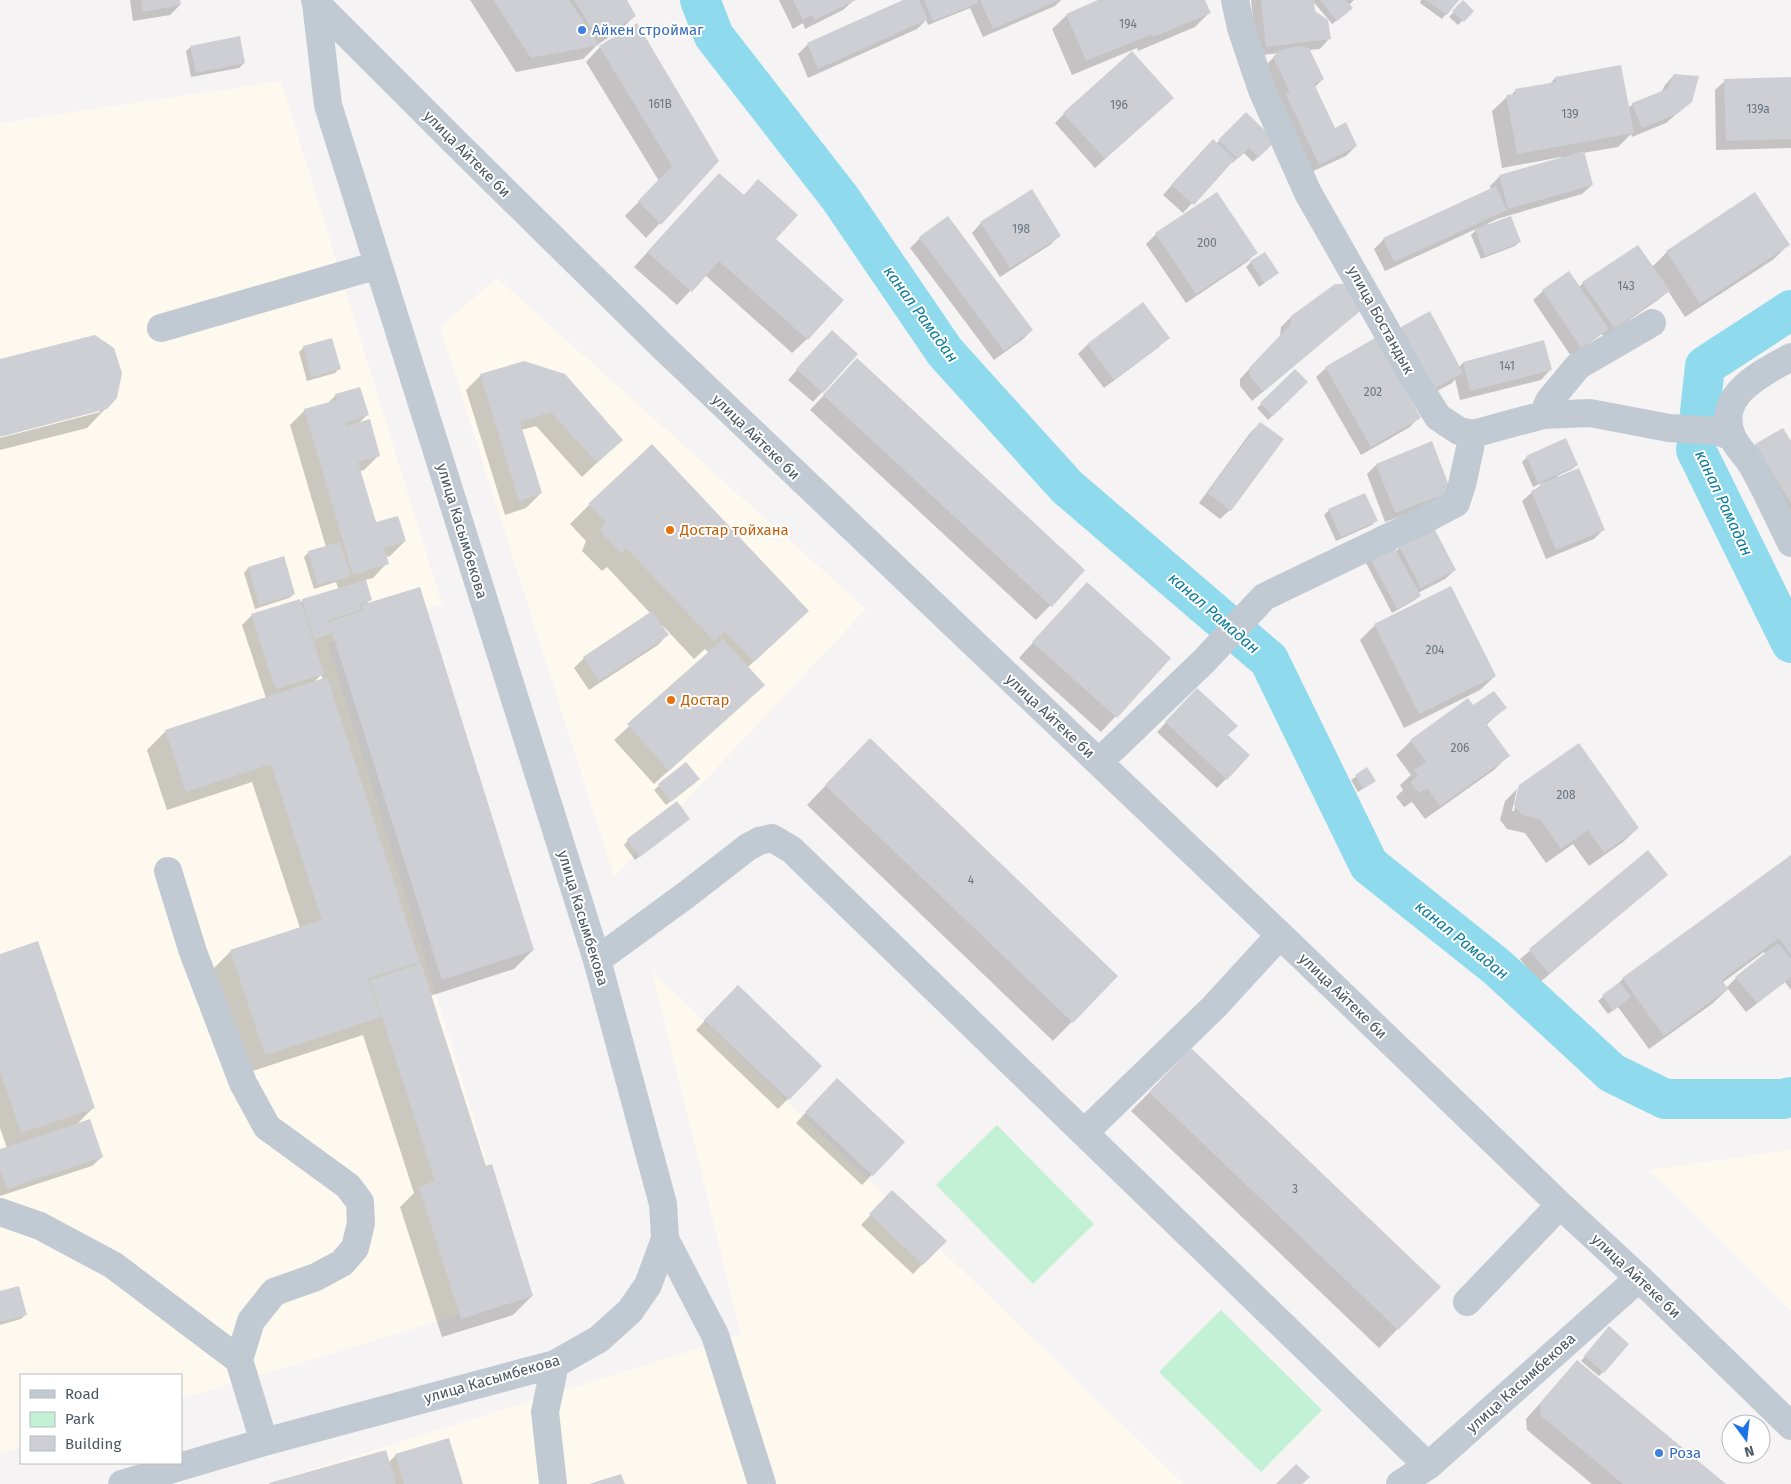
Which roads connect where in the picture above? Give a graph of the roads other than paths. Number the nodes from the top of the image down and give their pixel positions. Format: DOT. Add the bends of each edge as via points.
graph roads {
  1 [pos="1235,0"];
  2 [pos="316,1"];
  3 [pos="378,265"];
  4 [pos="1652,323"];
  5 [pos="161,328"];
  6 [pos="1791,356"];
  7 [pos="1543,415"];
  8 [pos="1472,434"];
  9 [pos="1725,434"];
  10 [pos="1791,543"];
  11 [pos="1099,762"];
  12 [pos="168,871"];
  13 [pos="1280,935"];
  14 [pos="597,960"];
  15 [pos="1084,1132"];
  16 [pos="1560,1205"];
  17 [pos="0,1212"];
  18 [pos="665,1240"];
  19 [pos="1639,1278"];
  20 [pos="1466,1302"];
  21 [pos="555,1364"];
  22 [pos="243,1372"];
  23 [pos="1791,1426"];
  24 [pos="264,1442"];
  25 [pos="1428,1466"];
  26 [pos="122,1484"];
  27 [pos="553,1484"];
  28 [pos="762,1484"];
  29 [pos="1400,1484"];
  1 -- 8 [label="street, улица Бостандык" via="1262,90 1308,193 1438,418 1459,431"];
  2 -- 3 [label="street, улица Касымбекова" via="328,105"];
  2 -- 11 [label="street, улица Айтеке би" via="656,340"];
  3 -- 5 [label="street"];
  3 -- 14 [label="street, улица Касымбекова"];
  4 -- 7 [label="street" via="1578,366 1549,401"];
  6 -- 9 [label="street" via="1757,376 1736,394"];
  7 -- 8 [label="street"];
  7 -- 9 [label="street" via="1590,413 1669,428"];
  8 -- 11 [label="street" via="1456,503 1264,596 1204,661"];
  9 -- 10 [label="street" via="1751,464"];
  11 -- 13 [label="street, улица Айтеке би"];
  12 -- 22 [label="street" via="196,961 243,1083 267,1127 348,1186 360,1202 362,1223 355,1248 342,1263 316,1277 274,1292 251,1321"];
  13 -- 15 [label="street" via="1214,1007"];
  13 -- 16 [label="street, улица Айтеке би"];
  14 -- 15 [label="street" via="748,847 772,838 792,850"];
  14 -- 18 [label="street, улица Касымбекова" via="662,1204"];
  15 -- 25 [label="street"];
  16 -- 19 [label="street, улица Айтеке би"];
  16 -- 20 [label="street"];
  17 -- 22 [label="street" via="40,1226 113,1265"];
  18 -- 21 [label="street, улица Касымбекова" via="648,1285 630,1311 599,1339"];
  18 -- 28 [label="street" via="715,1335"];
  19 -- 23 [label="street, улица Айтеке би"];
  19 -- 25 [label="street, улица Касымбекова"];
  21 -- 24 [label="street, улица Касымбекова"];
  21 -- 27 [label="street" via="545,1412"];
  22 -- 24 [label="street"];
  24 -- 26 [label="street, улица Касымбекова"];
  25 -- 29 [label="street, улица Касымбекова"];
}
